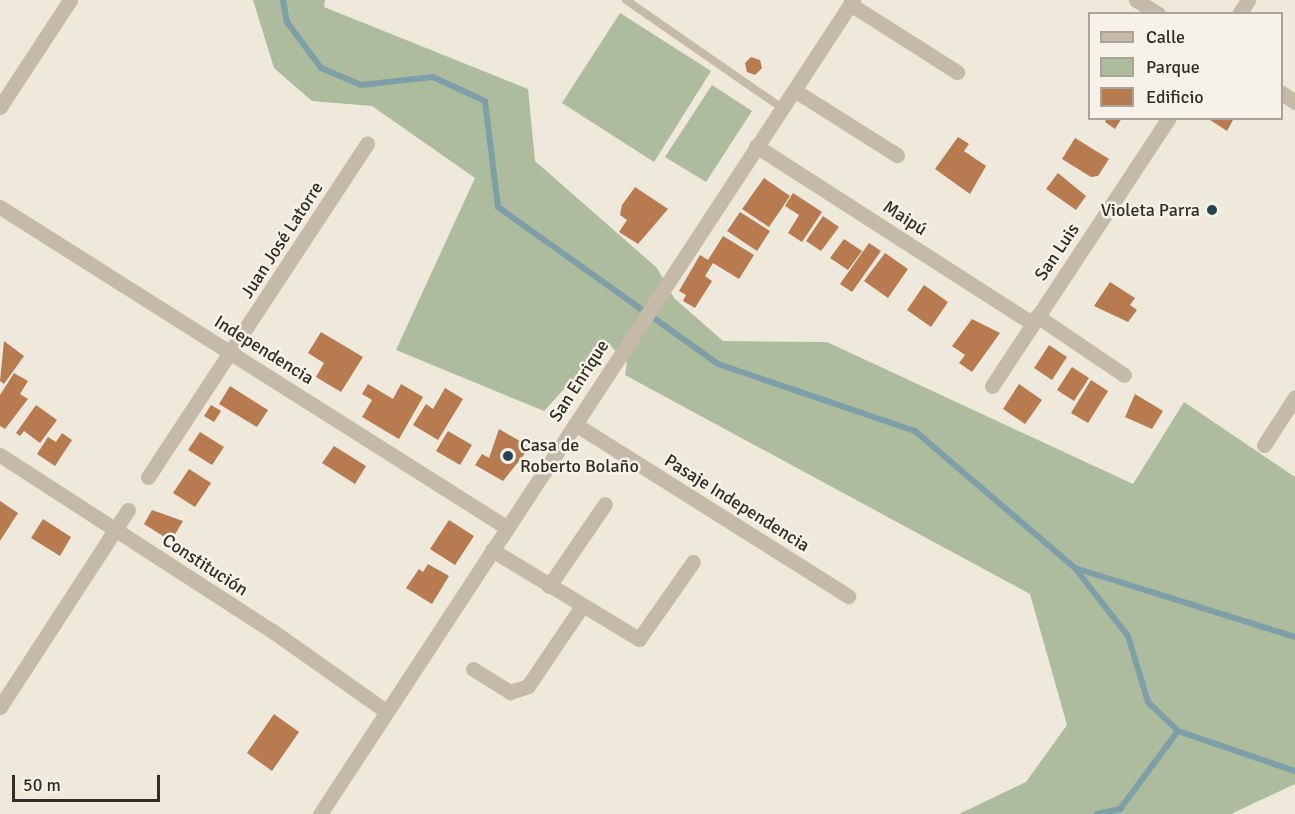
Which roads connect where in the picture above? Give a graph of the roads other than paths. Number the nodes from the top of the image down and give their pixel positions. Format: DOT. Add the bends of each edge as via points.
graph roads {
  1 [pos="70,0"];
  2 [pos="626,0"];
  3 [pos="1136,0"];
  4 [pos="851,2"];
  5 [pos="1155,12"];
  6 [pos="957,72"];
  7 [pos="794,90"];
  8 [pos="0,107"];
  9 [pos="782,108"];
  10 [pos="1168,120"];
  11 [pos="367,143"];
  12 [pos="756,146"];
  13 [pos="897,155"];
  14 [pos="0,207"];
  15 [pos="1035,320"];
  16 [pos="233,354"];
  17 [pos="1124,375"];
  18 [pos="992,386"];
  19 [pos="1295,397"];
  20 [pos="574,424"];
  21 [pos="1264,445"];
  22 [pos="0,455"];
  23 [pos="148,477"];
  24 [pos="605,504"];
  25 [pos="128,510"];
  26 [pos="506,527"];
  27 [pos="115,530"];
  28 [pos="492,550"];
  29 [pos="693,562"];
  30 [pos="549,586"];
  31 [pos="848,596"];
  32 [pos="582,606"];
  33 [pos="473,669"];
  34 [pos="0,706"];
  35 [pos="386,711"];
  36 [pos="320,814"];
  1 -- 8 [label="street"];
  2 -- 9 [label="lane"];
  3 -- 5 [label="street"];
  4 -- 6 [label="street"];
  4 -- 7 [label="street, San Enrique"];
  7 -- 9 [label="street, San Enrique"];
  7 -- 13 [label="street"];
  9 -- 12 [label="street, San Enrique"];
  10 -- 15 [label="street, San Luis"];
  11 -- 16 [label="street, Juan José Latorre"];
  12 -- 15 [label="street, Maipú"];
  12 -- 20 [label="street, San Enrique"];
  14 -- 16 [label="street, Independencia"];
  15 -- 17 [label="street"];
  15 -- 18 [label="street, San Luis"];
  16 -- 23 [label="street, Juan José Latorre"];
  16 -- 26 [label="street, Independencia"];
  19 -- 21 [label="street"];
  20 -- 26 [label="street, San Enrique"];
  20 -- 31 [label="street, Pasaje Independencia"];
  22 -- 27 [label="street, Constitución"];
  24 -- 30 [label="street"];
  25 -- 27 [label="street"];
  26 -- 28 [label="street, San Enrique"];
  27 -- 34 [label="street"];
  27 -- 35 [label="street, Constitución"];
  28 -- 30 [label="street"];
  28 -- 35 [label="street, San Enrique"];
  29 -- 32 [label="street" via="639,639"];
  30 -- 32 [label="street"];
  32 -- 33 [label="street" via="528,686 510,692"];
  35 -- 36 [label="street, San Enrique"];
}
